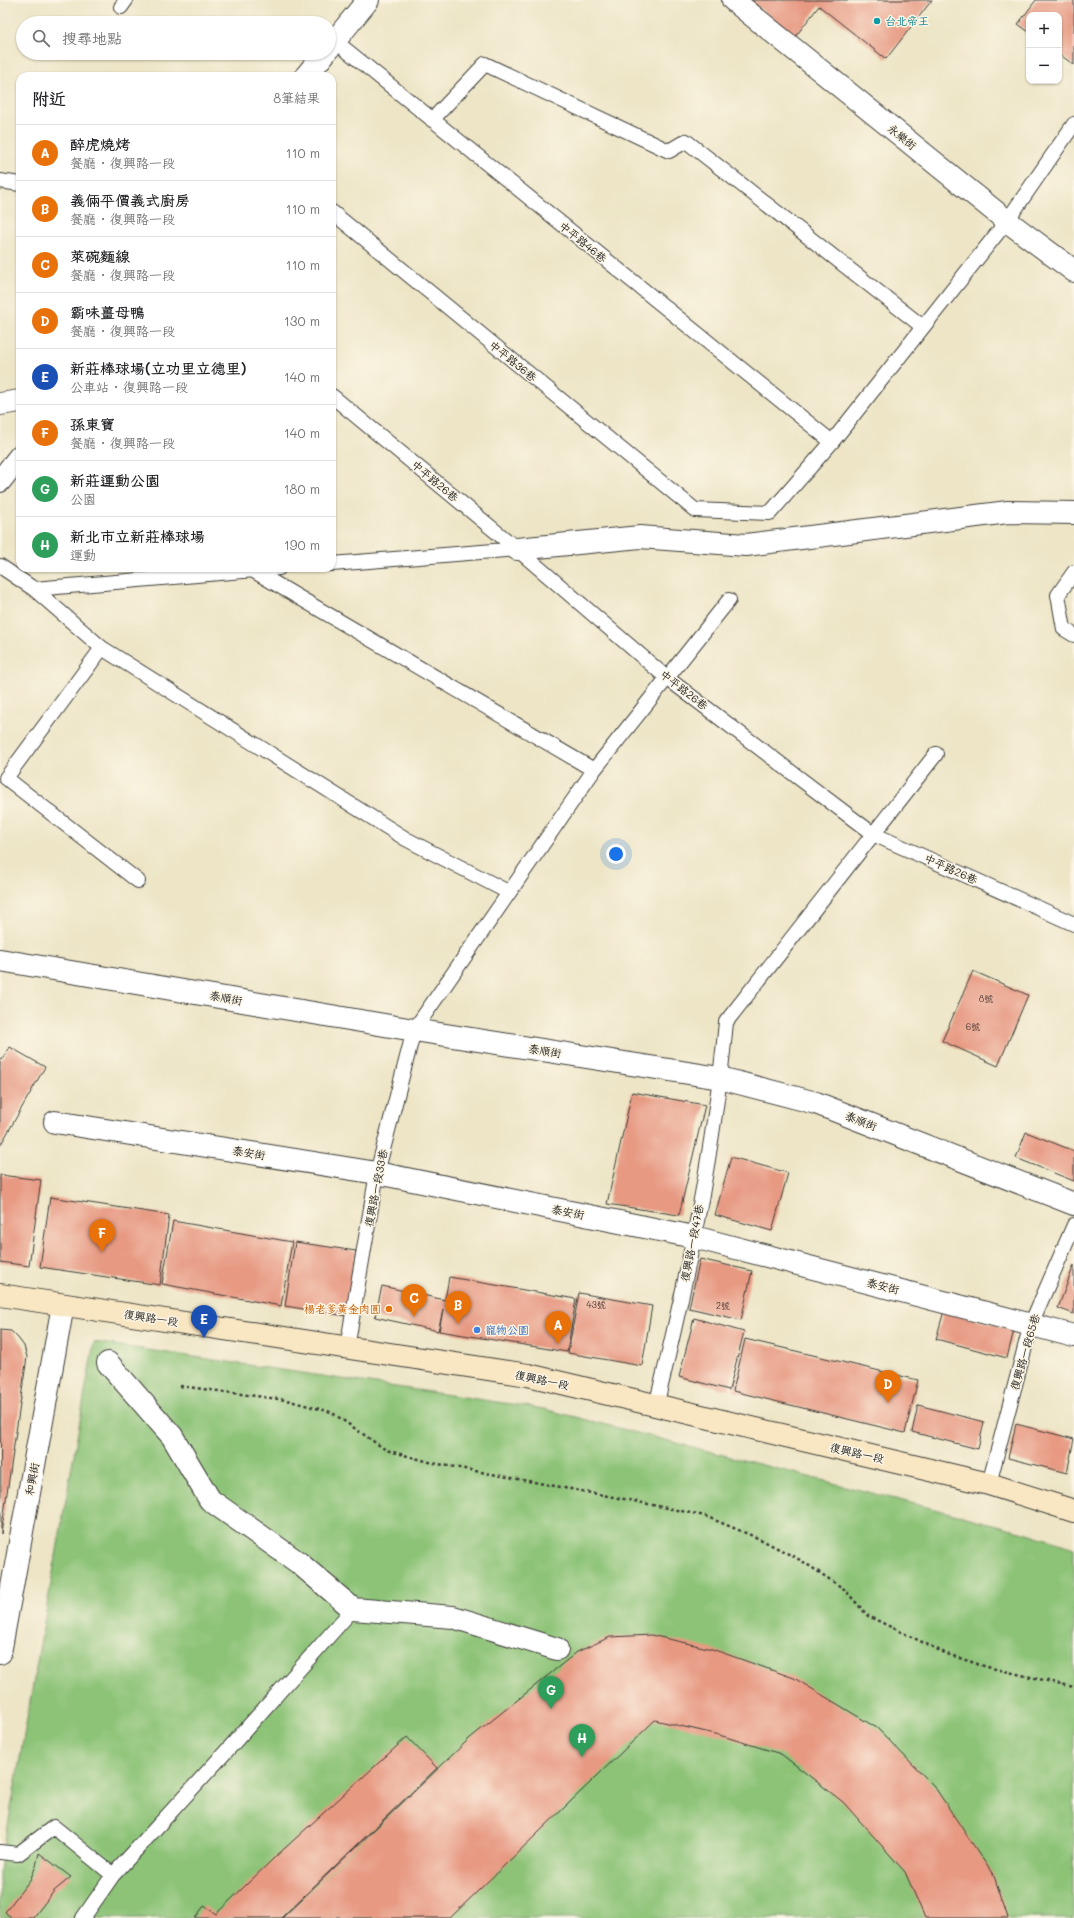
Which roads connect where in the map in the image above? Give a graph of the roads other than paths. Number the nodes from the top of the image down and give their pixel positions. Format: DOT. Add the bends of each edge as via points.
graph roads {
  1 [pos="368,0"];
  2 [pos="733,0"];
  3 [pos="336,40"];
  4 [pos="336,51"];
  5 [pos="319,60"];
  6 [pos="309,72"];
  7 [pos="432,120"];
  8 [pos="1074,124"];
  9 [pos="0,181"];
  10 [pos="16,183"];
  11 [pos="336,215"];
  12 [pos="1007,221"];
  13 [pos="1074,271"];
  14 [pos="923,327"];
  15 [pos="336,399"];
  16 [pos="16,402"];
  17 [pos="0,404"];
  18 [pos="832,442"];
  19 [pos="16,461"];
  20 [pos="0,481"];
  21 [pos="1074,513"];
  22 [pos="517,549"];
  23 [pos="336,564"];
  24 [pos="0,566"];
  25 [pos="229,572"];
  26 [pos="255,572"];
  27 [pos="1074,572"];
  28 [pos="34,589"];
  29 [pos="729,600"];
  30 [pos="1074,635"];
  31 [pos="102,648"];
  32 [pos="667,678"];
  33 [pos="936,754"];
  34 [pos="594,770"];
  35 [pos="873,834"];
  36 [pos="138,881"];
  37 [pos="508,892"];
  38 [pos="1074,924"];
  39 [pos="2,965"];
  40 [pos="414,1030"];
  41 [pos="720,1078"];
  42 [pos="55,1122"];
  43 [pos="377,1173"];
  44 [pos="1074,1204"];
  45 [pos="1074,1225"];
  46 [pos="694,1237"];
  47 [pos="0,1295"];
  48 [pos="63,1305"];
  49 [pos="1031,1324"];
  50 [pos="1074,1336"];
  51 [pos="347,1348"];
  52 [pos="108,1362"];
  53 [pos="656,1406"];
  54 [pos="989,1484"];
  55 [pos="1074,1512"];
  56 [pos="353,1608"];
  57 [pos="557,1649"];
  58 [pos="0,1653"];
  59 [pos="0,1852"];
  60 [pos="113,1875"];
  61 [pos="83,1918"];
  1 -- 3 [label="street"];
  2 -- 12 [label="street, 永樂街"];
  4 -- 7 [label="lane, 中平路46巷"];
  5 -- 6 [label="street"];
  7 -- 14 [label="lane" via="485,64 669,151 686,141"];
  7 -- 18 [label="lane, 中平路46巷"];
  8 -- 12 [label="lane"];
  9 -- 10 [label="lane"];
  11 -- 18 [label="lane, 中平路36巷" via="695,510 770,513"];
  12 -- 13 [label="street, 永樂街"];
  12 -- 14 [label="lane"];
  14 -- 18 [label="lane"];
  15 -- 22 [label="lane, 中平路26巷"];
  16 -- 17 [label="street"];
  19 -- 20 [label="street"];
  21 -- 22 [label="street" via="1008,512 746,545 640,537"];
  22 -- 23 [label="lane"];
  22 -- 32 [label="lane, 中平路26巷"];
  24 -- 28 [label="lane"];
  25 -- 28 [label="lane"];
  26 -- 34 [label="lane"];
  27 -- 30 [label="lane" via="1058,595 1064,629"];
  28 -- 31 [label="lane"];
  29 -- 32 [label="lane, 復興路一段33巷"];
  31 -- 36 [label="lane" via="6,778"];
  31 -- 37 [label="lane" via="406,839"];
  32 -- 34 [label="lane, 復興路一段33巷"];
  32 -- 35 [label="lane, 中平路26巷"];
  33 -- 35 [label="lane, 復興路一段47巷"];
  34 -- 37 [label="lane, 復興路一段33巷"];
  35 -- 38 [label="lane, 中平路26巷"];
  35 -- 41 [label="lane, 復興路一段47巷" via="726,1022"];
  37 -- 40 [label="lane, 復興路一段33巷"];
  39 -- 40 [label="street, 泰順街"];
  40 -- 41 [label="street, 泰順街"];
  40 -- 43 [label="lane, 復興路一段33巷"];
  41 -- 44 [label="street, 泰順街" via="816,1103"];
  41 -- 46 [label="lane, 復興路一段47巷"];
  42 -- 43 [label="street, 泰安街"];
  43 -- 46 [label="street, 泰安街"];
  43 -- 51 [label="lane, 復興路一段33巷"];
  45 -- 49 [label="lane, 復興路一段65巷"];
  46 -- 49 [label="street, 泰安街"];
  46 -- 53 [label="lane, 復興路一段47巷"];
  47 -- 48 [label="street, 復興路一段"];
  48 -- 51 [label="street, 復興路一段"];
  48 -- 58 [label="street, 和興街"];
  49 -- 50 [label="street, 泰安街"];
  49 -- 54 [label="lane, 復興路一段65巷"];
  51 -- 53 [label="street, 復興路一段" via="528,1376"];
  52 -- 56 [label="street" via="172,1436 210,1500 299,1564"];
  53 -- 54 [label="street, 復興路一段"];
  54 -- 55 [label="street, 復興路一段"];
  56 -- 57 [label="street" via="453,1617"];
  56 -- 60 [label="lane"];
  59 -- 60 [label="lane" via="18,1854 54,1827"];
  60 -- 61 [label="lane"];
}
